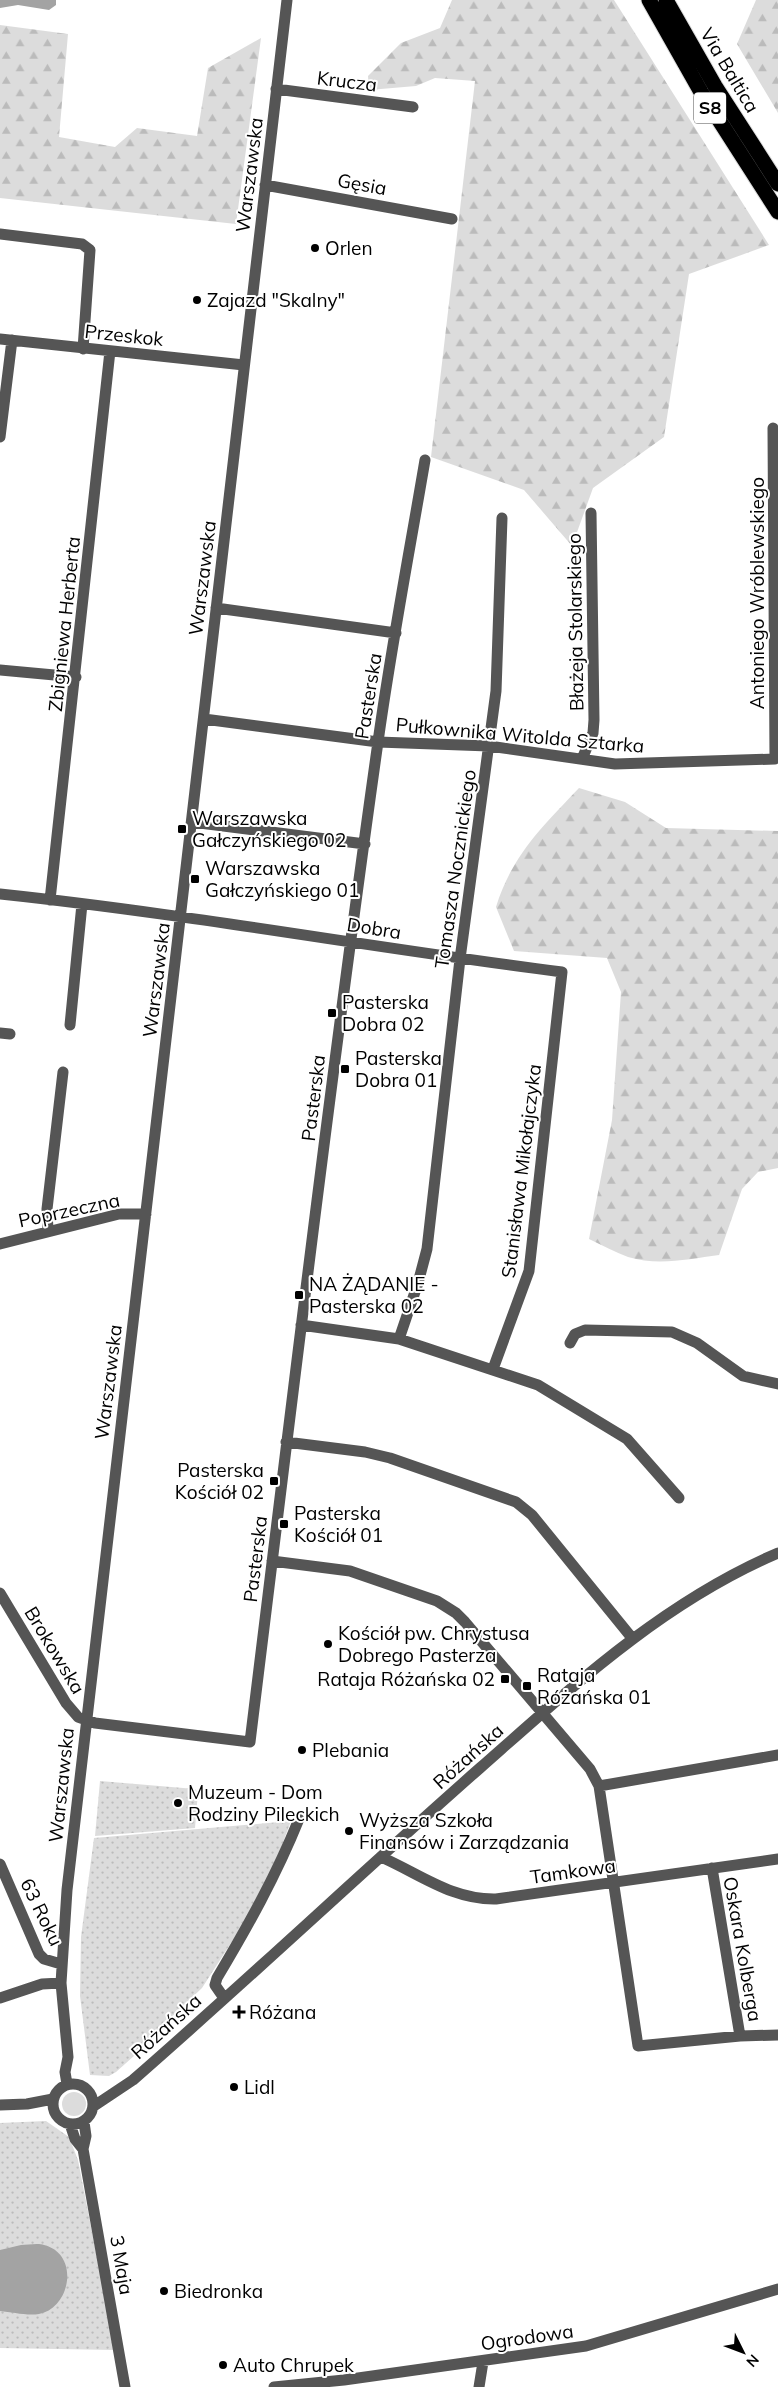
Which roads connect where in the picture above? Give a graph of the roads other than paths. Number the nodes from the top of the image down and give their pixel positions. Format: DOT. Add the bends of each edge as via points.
graph roads {
  1 [pos="287,0"];
  2 [pos="649,0"];
  3 [pos="666,0"];
  4 [pos="276,89"];
  5 [pos="413,106"];
  6 [pos="778,184"];
  7 [pos="265,185"];
  8 [pos="778,212"];
  9 [pos="452,218"];
  10 [pos="0,234"];
  11 [pos="0,339"];
  12 [pos="12,340"];
  13 [pos="83,349"];
  14 [pos="110,351"];
  15 [pos="244,365"];
  16 [pos="773,428"];
  17 [pos="0,437"];
  18 [pos="425,460"];
  19 [pos="591,513"];
  20 [pos="502,518"];
  21 [pos="216,608"];
  22 [pos="396,633"];
  23 [pos="0,670"];
  24 [pos="76,677"];
  25 [pos="204,719"];
  26 [pos="378,742"];
  27 [pos="490,746"];
  28 [pos="582,759"];
  29 [pos="775,759"];
  30 [pos="192,822"];
  31 [pos="365,844"];
  32 [pos="0,894"];
  33 [pos="50,900"];
  34 [pos="82,904"];
  35 [pos="181,916"];
  36 [pos="350,942"];
  37 [pos="460,959"];
  38 [pos="562,972"];
  39 [pos="70,1025"];
  40 [pos="63,1072"];
  41 [pos="146,1214"];
  42 [pos="48,1231"];
  43 [pos="0,1244"];
  44 [pos="301,1326"];
  45 [pos="399,1339"];
  46 [pos="570,1343"];
  47 [pos="493,1369"];
  48 [pos="778,1384"];
  49 [pos="286,1442"];
  50 [pos="679,1498"];
  51 [pos="778,1553"];
  52 [pos="272,1560"];
  53 [pos="0,1593"];
  54 [pos="632,1638"];
  55 [pos="541,1714"];
  56 [pos="85,1720"];
  57 [pos="778,1755"];
  58 [pos="599,1786"];
  59 [pos="299,1819"];
  60 [pos="381,1857"];
  61 [pos="778,1859"];
  62 [pos="0,1864"];
  63 [pos="712,1868"];
  64 [pos="613,1883"];
  65 [pos="61,1964"];
  66 [pos="61,1983"];
  67 [pos="0,1998"];
  68 [pos="224,1998"];
  69 [pos="778,2035"];
  70 [pos="740,2036"];
  71 [pos="72,2084"];
  72 [pos="93,2101"];
  73 [pos="53,2104"];
  74 [pos="0,2105"];
  75 [pos="84,2122"];
  76 [pos="70,2124"];
  77 [pos="83,2150"];
  78 [pos="778,2289"];
  79 [pos="483,2362"];
  80 [pos="344,2384"];
  81 [pos="125,2387"];
  82 [pos="274,2387"];
  83 [pos="479,2387"];
  1 -- 4 [label="street, Warszawska"];
  2 -- 8 [label="highway, Via Baltica / S8" via="710,106"];
  3 -- 6 [label="highway, Via Baltica / S8" via="715,86"];
  4 -- 5 [label="street, Krucza"];
  4 -- 7 [label="street, Warszawska"];
  7 -- 9 [label="street, Gęsia"];
  7 -- 15 [label="street, Warszawska"];
  10 -- 13 [label="street" via="82,244 90,250"];
  11 -- 12 [label="street, Przeskok"];
  12 -- 13 [label="street, Przeskok"];
  12 -- 17 [label="street"];
  13 -- 14 [label="street, Przeskok"];
  14 -- 15 [label="street, Przeskok"];
  14 -- 24 [label="street, Zbigniewa Herberta"];
  15 -- 21 [label="street, Warszawska"];
  16 -- 29 [label="street, Antoniego Wróblewskiego"];
  18 -- 22 [label="street, Pasterska"];
  19 -- 28 [label="street, Błażeja Stolarskiego" via="594,720 593,733"];
  20 -- 27 [label="street, Tomasza Nocznickiego" via="496,691"];
  21 -- 22 [label="street"];
  21 -- 25 [label="street, Warszawska"];
  22 -- 26 [label="street, Pasterska"];
  23 -- 24 [label="street"];
  24 -- 33 [label="street, Zbigniewa Herberta"];
  25 -- 26 [label="street, Pułkownika Witolda Sztarka"];
  25 -- 30 [label="street, Warszawska"];
  26 -- 27 [label="street, Pułkownika Witolda Sztarka"];
  26 -- 31 [label="street, Pasterska"];
  27 -- 28 [label="street, Pułkownika Witolda Sztarka"];
  27 -- 37 [label="street, Tomasza Nocznickiego"];
  28 -- 29 [label="street, Pułkownika Witolda Sztarka" via="615,764"];
  30 -- 31 [label="street"];
  30 -- 35 [label="street, Warszawska"];
  31 -- 36 [label="street, Pasterska"];
  32 -- 33 [label="street, Dobra"];
  33 -- 34 [label="street, Dobra"];
  34 -- 35 [label="street, Dobra"];
  34 -- 39 [label="street"];
  35 -- 36 [label="street, Dobra"];
  35 -- 41 [label="street, Warszawska"];
  36 -- 37 [label="street, Dobra"];
  36 -- 44 [label="street, Pasterska"];
  37 -- 38 [label="street, Dobra"];
  37 -- 45 [label="street, Tomasza Nocznickiego" via="427,1249"];
  38 -- 47 [label="street, Stanisława Mikołajczyka" via="528,1271"];
  40 -- 42 [label="street" via="47,1209"];
  41 -- 42 [label="street, Poprzeczna" via="119,1214"];
  41 -- 56 [label="street, Warszawska"];
  42 -- 43 [label="street, Poprzeczna"];
  44 -- 45 [label="street"];
  44 -- 49 [label="street, Pasterska"];
  45 -- 47 [label="street"];
  46 -- 48 [label="street" via="575,1334 585,1330 672,1332 698,1343 743,1376"];
  47 -- 50 [label="street" via="549,1391 627,1439"];
  49 -- 52 [label="street, Pasterska"];
  49 -- 54 [label="street" via="365,1452 516,1502 532,1515"];
  51 -- 54 [label="street, Różańska" via="693,1598"];
  52 -- 55 [label="street" via="350,1571 448,1607"];
  52 -- 56 [label="street, Pasterska" via="250,1742"];
  53 -- 56 [label="street, Brokowska" via="66,1703"];
  54 -- 55 [label="street, Różańska"];
  55 -- 58 [label="street" via="590,1769"];
  55 -- 60 [label="street, Różańska"];
  56 -- 65 [label="street, Warszawska"];
  57 -- 58 [label="street"];
  58 -- 64 [label="street"];
  59 -- 68 [label="street" via="259,1909 217,1978 215,1985"];
  60 -- 64 [label="street, Tamkowa" via="442,1888 475,1900"];
  60 -- 68 [label="street, Różańska"];
  61 -- 63 [label="street, Tamkowa"];
  62 -- 65 [label="street, 63 Roku" via="39,1954 44,1960"];
  63 -- 64 [label="street, Tamkowa"];
  63 -- 70 [label="street, Oskara Kolberga"];
  64 -- 70 [label="street" via="638,2046"];
  65 -- 66 [label="street"];
  66 -- 67 [label="street" via="42,1984"];
  66 -- 71 [label="street" via="68,2057 65,2072"];
  68 -- 72 [label="street, Różańska" via="133,2080"];
  69 -- 70 [label="street"];
  71 -- 72 [label="street" via="86,2088"];
  71 -- 73 [label="street" via="60,2088"];
  72 -- 75 [label="street" via="89,2118"];
  73 -- 74 [label="street"];
  73 -- 76 [label="street" via="60,2119"];
  75 -- 76 [label="street"];
  75 -- 77 [label="street, 3 Maja"];
  76 -- 77 [label="street, 3 Maja"];
  77 -- 81 [label="street, 3 Maja"];
  78 -- 79 [label="street, Ogrodowa" via="586,2346"];
  79 -- 80 [label="street, Ogrodowa"];
  79 -- 83 [label="street"];
  80 -- 82 [label="street, Ogrodowa"];
}
